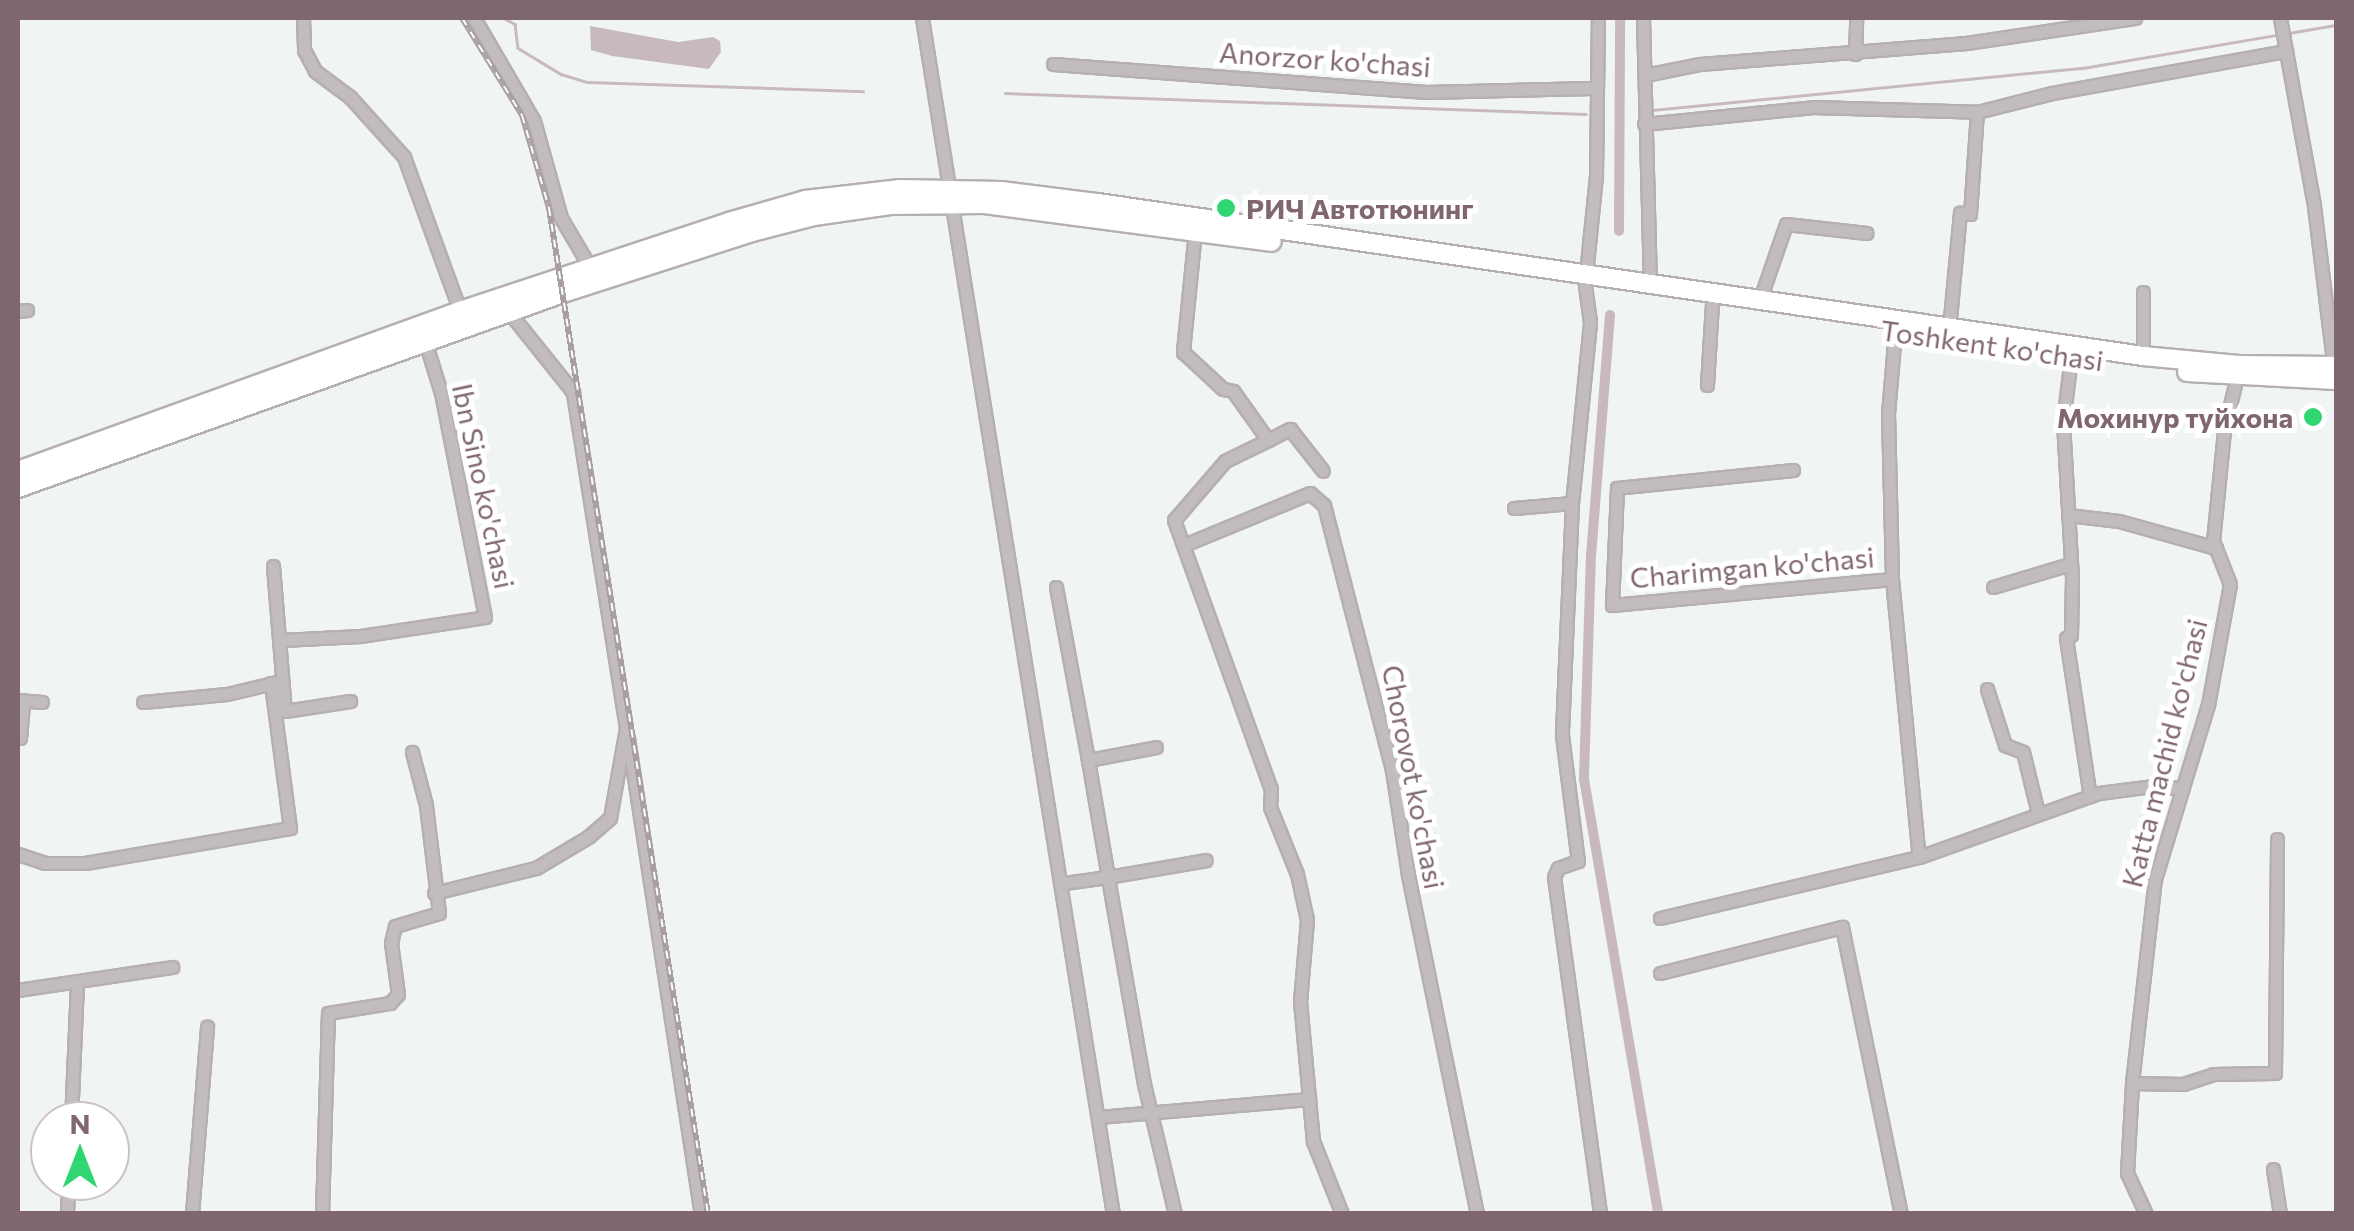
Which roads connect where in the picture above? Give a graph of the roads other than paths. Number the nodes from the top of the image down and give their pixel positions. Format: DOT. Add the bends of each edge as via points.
graph roads {
  1 [pos="303,18"];
  2 [pos="474,18"];
  3 [pos="922,18"];
  4 [pos="1598,18"];
  5 [pos="1643,18"];
  6 [pos="1856,18"];
  7 [pos="2135,18"];
  8 [pos="2280,18"];
  9 [pos="2055,22"];
  10 [pos="2286,51"];
  11 [pos="1855,54"];
  12 [pos="1053,64"];
  13 [pos="1645,75"];
  14 [pos="1594,88"];
  15 [pos="1976,112"];
  16 [pos="1644,124"];
  17 [pos="949,195"];
  18 [pos="1195,231"];
  19 [pos="1866,233"];
  20 [pos="591,268"];
  21 [pos="1585,280"];
  22 [pos="1649,289"];
  23 [pos="2143,292"];
  24 [pos="1760,299"];
  25 [pos="1712,303"];
  26 [pos="460,311"];
  27 [pos="509,312"];
  28 [pos="1896,326"];
  29 [pos="1949,329"];
  30 [pos="424,341"];
  31 [pos="2143,356"];
  32 [pos="2071,357"];
  33 [pos="342,362"];
  34 [pos="2238,371"];
  35 [pos="2336,373"];
  36 [pos="1707,386"];
  37 [pos="1268,440"];
  38 [pos="1794,470"];
  39 [pos="18,471"];
  40 [pos="1323,471"];
  41 [pos="18,488"];
  42 [pos="1572,503"];
  43 [pos="1514,508"];
  44 [pos="2068,516"];
  45 [pos="1184,545"];
  46 [pos="2216,548"];
  47 [pos="2070,564"];
  48 [pos="273,566"];
  49 [pos="1892,579"];
  50 [pos="1056,587"];
  51 [pos="1993,588"];
  52 [pos="282,640"];
  53 [pos="277,682"];
  54 [pos="1986,688"];
  55 [pos="20,700"];
  56 [pos="42,702"];
  57 [pos="143,702"];
  58 [pos="350,702"];
  59 [pos="626,728"];
  60 [pos="20,738"];
  61 [pos="1156,746"];
  62 [pos="412,752"];
  63 [pos="1088,760"];
  64 [pos="2182,788"];
  65 [pos="2090,796"];
  66 [pos="2038,813"];
  67 [pos="2277,839"];
  68 [pos="18,854"];
  69 [pos="1919,857"];
  70 [pos="1206,860"];
  71 [pos="1108,876"];
  72 [pos="1064,884"];
  73 [pos="434,892"];
  74 [pos="1660,918"];
  75 [pos="172,966"];
  76 [pos="1660,973"];
  77 [pos="77,982"];
  78 [pos="18,990"];
  79 [pos="207,1027"];
  80 [pos="2132,1083"];
  81 [pos="1309,1098"];
  82 [pos="72,1101"];
  83 [pos="1150,1111"];
  84 [pos="1098,1117"];
  85 [pos="2273,1169"];
  86 [pos="192,1214"];
  87 [pos="322,1214"];
  88 [pos="701,1214"];
  89 [pos="1113,1214"];
  90 [pos="1176,1214"];
  91 [pos="1342,1214"];
  92 [pos="1476,1214"];
  93 [pos="1600,1214"];
  94 [pos="1901,1214"];
  95 [pos="2146,1214"];
  96 [pos="2280,1214"];
  1 -- 26 [label="street" via="304,50 316,71 350,97 404,157"];
  2 -- 20 [label="street" via="534,121 562,218"];
  3 -- 17 [label="street"];
  4 -- 14 [label="street"];
  5 -- 13 [label="street"];
  6 -- 11 [label="street"];
  7 -- 9 [label="street"];
  8 -- 10 [label="street"];
  9 -- 11 [label="street" via="1967,43"];
  10 -- 15 [label="street"];
  10 -- 35 [label="street"];
  11 -- 13 [label="street" via="1699,64"];
  12 -- 14 [label="street, Anorzor ko'chasi" via="1426,92"];
  13 -- 16 [label="street"];
  14 -- 21 [label="street" via="1596,175"];
  15 -- 16 [label="street" via="1813,108"];
  15 -- 29 [label="street" via="1970,214 1960,214"];
  16 -- 22 [label="street"];
  17 -- 18 [label="highway"];
  17 -- 20 [label="highway" via="805,200"];
  17 -- 21 [label="highway" via="1098,203"];
  17 -- 27 [label="highway" via="768,228"];
  17 -- 72 [label="street"];
  18 -- 21 [label="highway"];
  18 -- 37 [label="street" via="1182,352 1234,391"];
  19 -- 24 [label="street" via="1786,224"];
  20 -- 26 [label="highway"];
  21 -- 22 [label="highway"];
  21 -- 42 [label="street" via="1590,323"];
  22 -- 24 [label="highway, Toshkent ko'chasi"];
  22 -- 25 [label="highway, Toshkent ko'chasi"];
  23 -- 31 [label="street"];
  24 -- 28 [label="highway, Toshkent ko'chasi"];
  25 -- 28 [label="highway, Toshkent ko'chasi"];
  25 -- 36 [label="street"];
  26 -- 33 [label="highway"];
  27 -- 30 [label="highway"];
  27 -- 59 [label="street" via="574,392"];
  28 -- 29 [label="highway, Toshkent ko'chasi"];
  28 -- 32 [label="highway, Toshkent ko'chasi"];
  28 -- 49 [label="street, Charimgan ko'chasi" via="1888,414"];
  29 -- 31 [label="highway, Toshkent ko'chasi"];
  30 -- 33 [label="highway"];
  30 -- 52 [label="street, Ibn Sino ko'chasi" via="441,393 486,617"];
  31 -- 34 [label="highway, Toshkent ko'chasi"];
  32 -- 34 [label="highway, Toshkent ko'chasi"];
  32 -- 44 [label="street" via="2064,422"];
  33 -- 39 [label="highway"];
  33 -- 41 [label="highway"];
  34 -- 35 [label="highway, Toshkent ko'chasi"];
  34 -- 46 [label="street, Katta machid ko'chasi" via="2224,430"];
  37 -- 40 [label="street" via="1290,430"];
  37 -- 45 [label="street" via="1226,461 1174,520"];
  38 -- 49 [label="street, Charimgan ko'chasi" via="1617,488 1612,606"];
  42 -- 43 [label="street"];
  42 -- 93 [label="street" via="1562,735 1578,861 1558,868 1554,877"];
  44 -- 46 [label="street"];
  44 -- 47 [label="street"];
  45 -- 81 [label="street" via="1297,874 1307,920 1300,1000"];
  45 -- 92 [label="street, Chorovot ko'chasi" via="1310,493 1324,505 1392,770"];
  46 -- 64 [label="street, Katta machid ko'chasi" via="2230,584 2208,705"];
  47 -- 51 [label="street"];
  47 -- 65 [label="street" via="2067,655"];
  48 -- 52 [label="street"];
  49 -- 69 [label="street, Charimgan ko'chasi"];
  50 -- 63 [label="street"];
  52 -- 53 [label="street"];
  53 -- 57 [label="street"];
  53 -- 58 [label="street" via="286,711"];
  53 -- 68 [label="street" via="290,828 85,863 45,863"];
  54 -- 66 [label="street" via="2006,745 2023,752"];
  55 -- 56 [label="street"];
  55 -- 60 [label="street"];
  59 -- 73 [label="street" via="610,818 588,837 536,868"];
  59 -- 88 [label="street"];
  61 -- 63 [label="street"];
  62 -- 73 [label="street" via="426,805"];
  63 -- 71 [label="street"];
  64 -- 65 [label="street"];
  64 -- 80 [label="street, Katta machid ko'chasi" via="2155,879"];
  65 -- 66 [label="street"];
  66 -- 69 [label="street"];
  67 -- 80 [label="street" via="2275,1073"];
  69 -- 74 [label="street"];
  70 -- 71 [label="street"];
  71 -- 72 [label="street"];
  71 -- 83 [label="street"];
  72 -- 84 [label="street"];
  73 -- 87 [label="street" via="439,913 396,926 391,943 398,994 390,1003 328,1012"];
  75 -- 77 [label="street"];
  76 -- 94 [label="street" via="1842,927"];
  77 -- 78 [label="street"];
  77 -- 82 [label="street"];
  79 -- 86 [label="street"];
  80 -- 95 [label="street, Katta machid ko'chasi" via="2127,1173"];
  81 -- 83 [label="street"];
  81 -- 91 [label="street" via="1314,1141"];
  83 -- 84 [label="street"];
  83 -- 90 [label="street"];
  84 -- 89 [label="street"];
  85 -- 96 [label="street"];
}
